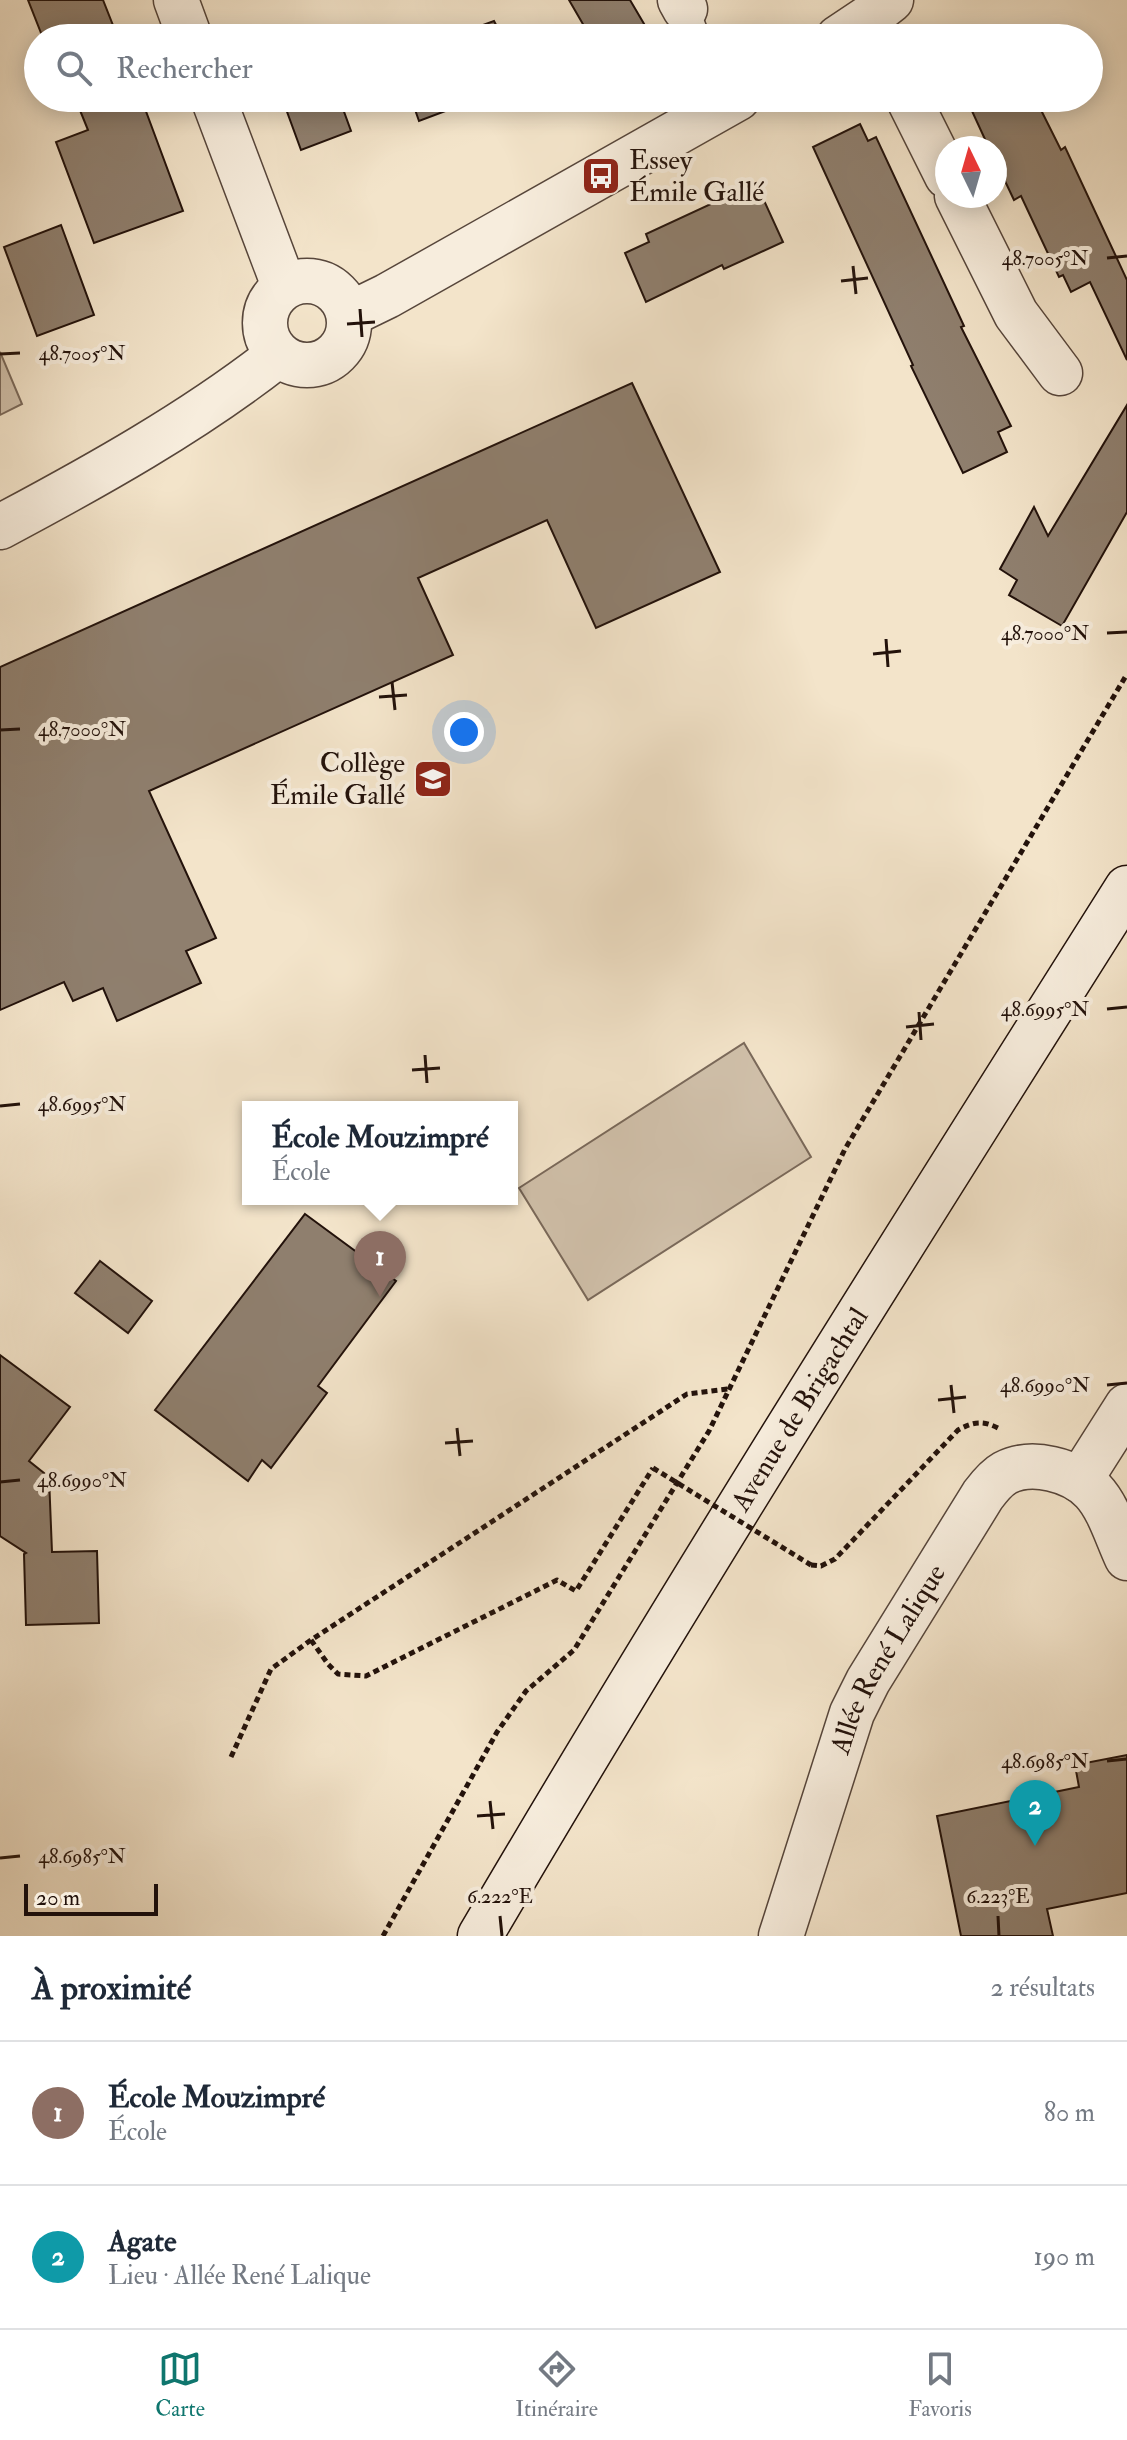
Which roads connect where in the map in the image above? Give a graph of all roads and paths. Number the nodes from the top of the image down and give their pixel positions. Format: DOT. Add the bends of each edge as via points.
graph roads {
  1 [pos="176,0"];
  2 [pos="185,24"];
  3 [pos="218,112"];
  4 [pos="708,112"];
  5 [pos="915,112"];
  6 [pos="935,152"];
  7 [pos="963,208"];
  8 [pos="284,286"];
  9 [pos="350,314"];
  10 [pos="277,356"];
  11 [pos="1060,373"];
  12 [pos="0,527"];
  13 [pos="1127,674"];
  14 [pos="1127,888"];
  15 [pos="728,1389"];
  16 [pos="1127,1406"];
  17 [pos="1025,1467"];
  18 [pos="1080,1480"];
  19 [pos="1127,1558"];
  20 [pos="311,1640"];
  21 [pos="231,1757"];
  22 [pos="383,1936"];
  23 [pos="480,1936"];
  24 [pos="781,1936"];
  1 -- 2 [label="street"];
  3 -- 8 [label="street"];
  4 -- 9 [label="street"];
  5 -- 6 [label="street"];
  7 -- 11 [label="street" via="1016,314"];
  8 -- 9 [label="street" via="309,280 333,288"];
  8 -- 10 [label="street" via="267,306 264,333"];
  9 -- 10 [label="street" via="349,337 331,360 303,367"];
  10 -- 12 [label="street" via="124,459"];
  13 -- 15 [label="path" via="845,1149"];
  14 -- 23 [label="street, Avenue de Brigachtal" via="815,1384"];
  15 -- 20 [label="path" via="687,1394"];
  15 -- 22 [label="path" via="709,1431 574,1650 526,1691 497,1732"];
  16 -- 18 [label="street"];
  17 -- 18 [label="street" via="1052,1469"];
  17 -- 20 [label="path, bridge" via="999,1428 985,1421 971,1423 958,1430 835,1559 821,1566 811,1565 653,1468 576,1591 557,1580 366,1676 338,1674"];
  17 -- 24 [label="street, Allée René Lalique" via="1006,1473 983,1495 868,1681 852,1713"];
  18 -- 19 [label="street" via="1104,1507"];
  20 -- 21 [label="path" via="271,1669"];
}
